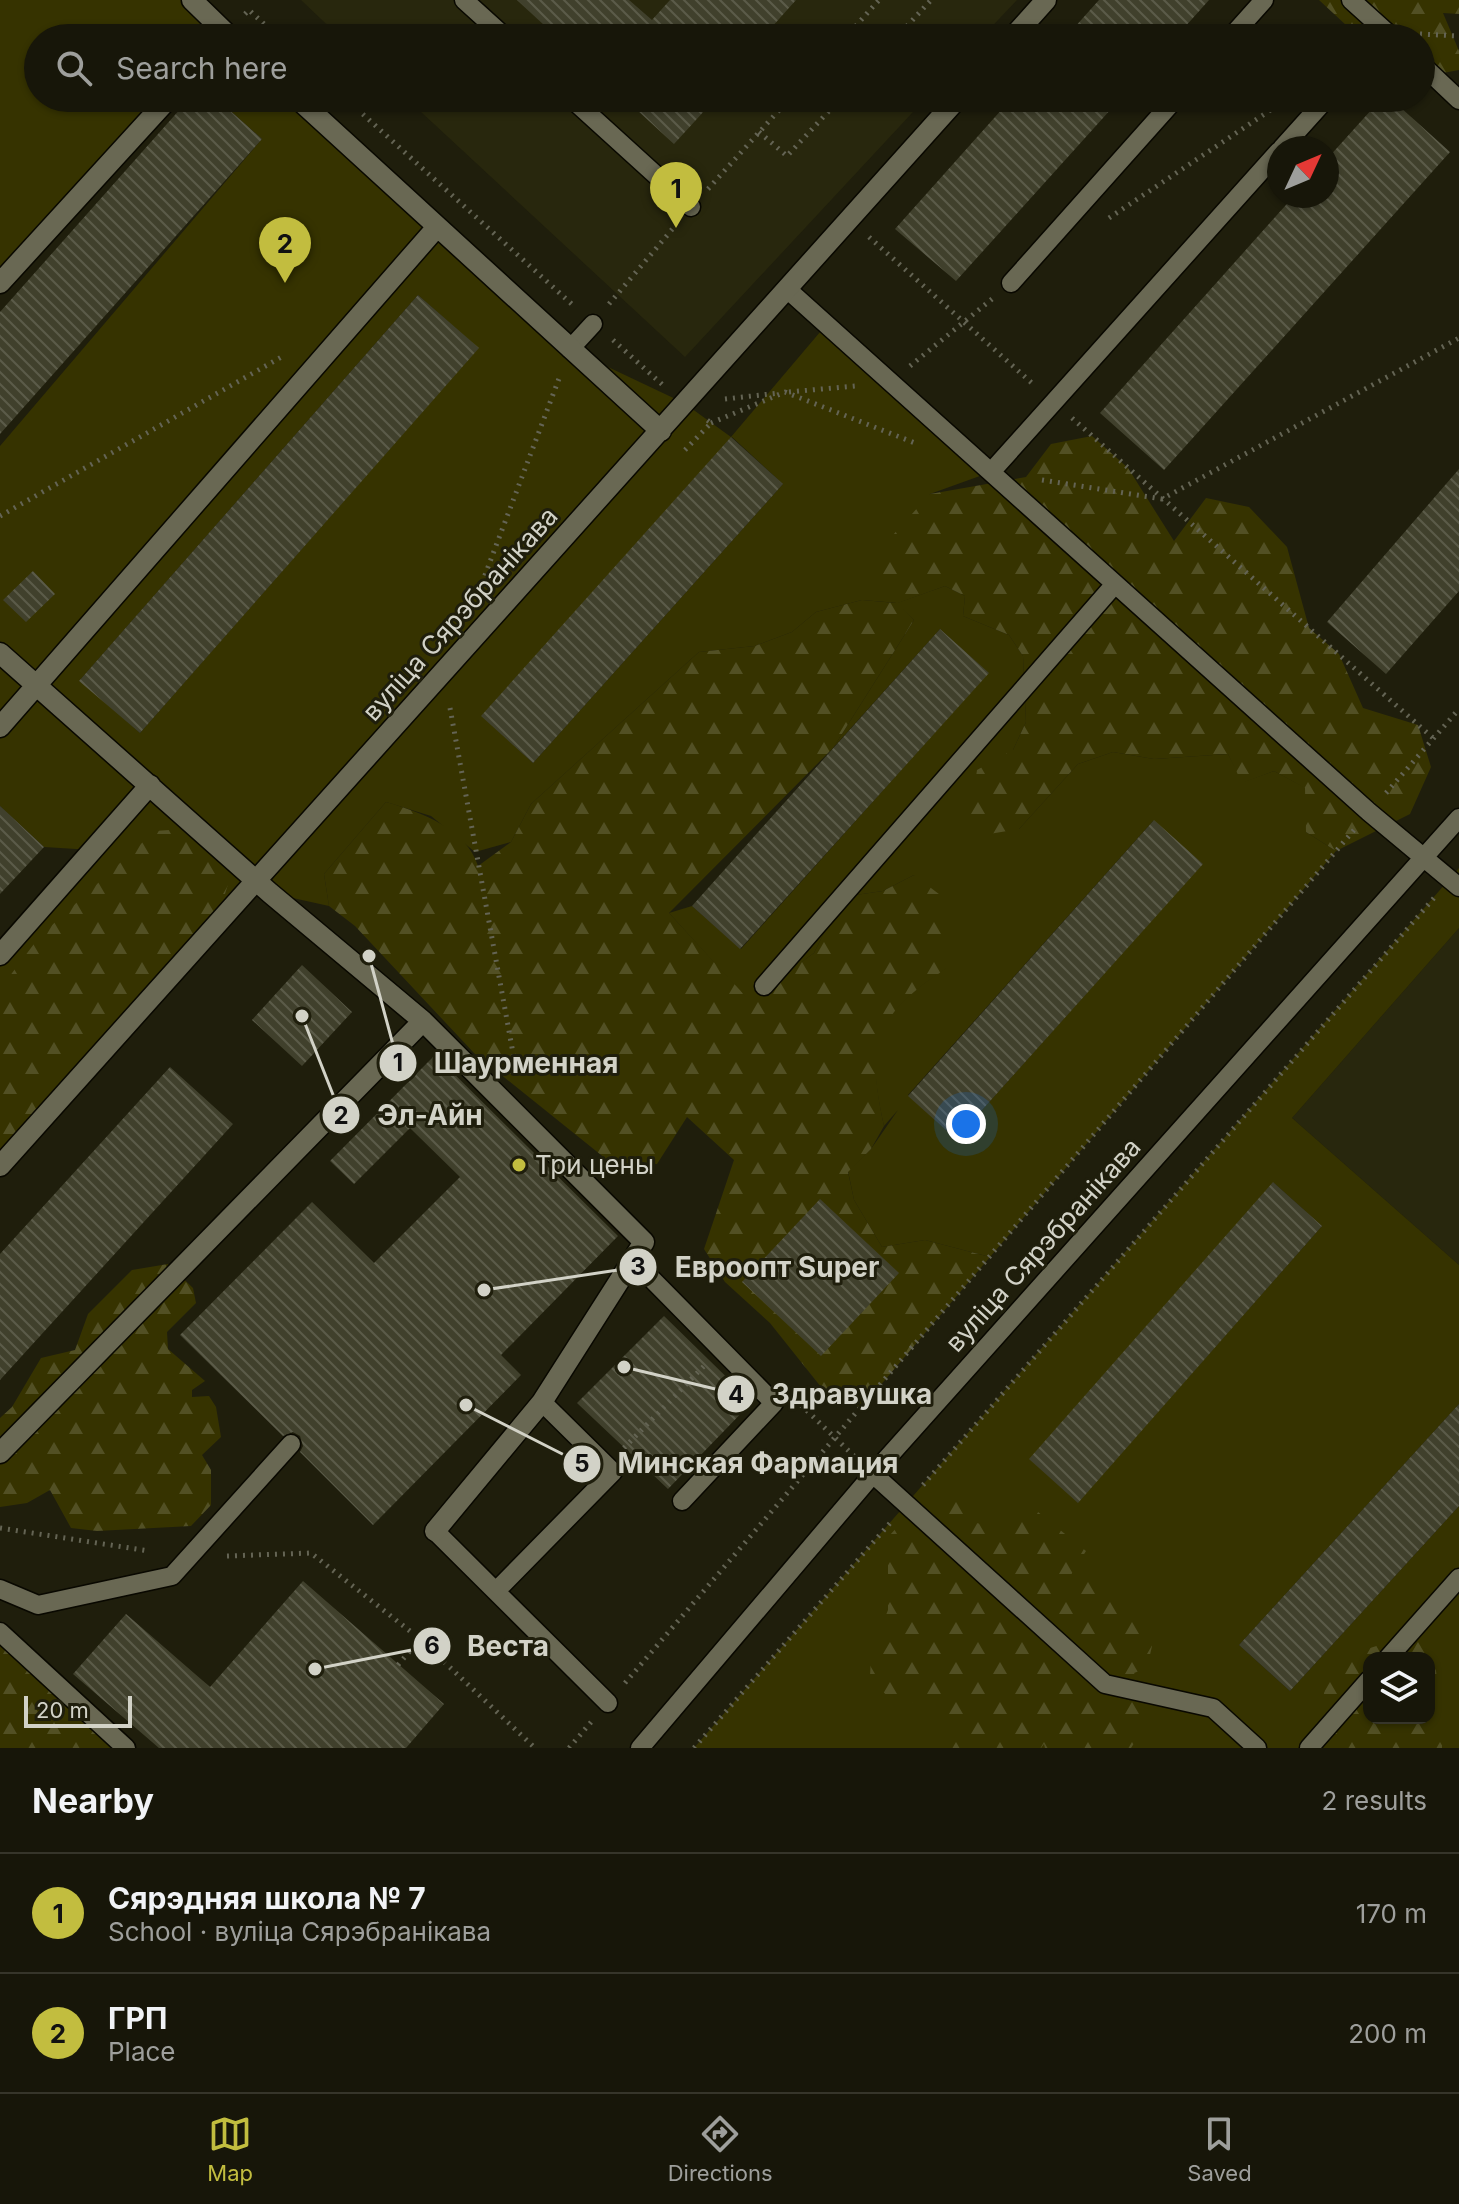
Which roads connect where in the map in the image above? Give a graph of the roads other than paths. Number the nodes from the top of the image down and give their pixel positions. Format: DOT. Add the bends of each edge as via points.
graph roads {
  1 [pos="192,0"];
  2 [pos="464,0"];
  3 [pos="1046,0"];
  4 [pos="1264,0"];
  5 [pos="1351,0"];
  6 [pos="215,24"];
  7 [pos="491,24"];
  8 [pos="1025,24"];
  9 [pos="1243,24"];
  10 [pos="1375,24"];
  11 [pos="1435,77"];
  12 [pos="1459,100"];
  13 [pos="156,112"];
  14 [pos="312,112"];
  15 [pos="586,112"];
  16 [pos="945,112"];
  17 [pos="1164,112"];
  18 [pos="1314,112"];
  19 [pos="1293,136"];
  20 [pos="1267,164"];
  21 [pos="691,207"];
  22 [pos="437,227"];
  23 [pos="0,283"];
  24 [pos="1011,283"];
  25 [pos="787,289"];
  26 [pos="593,324"];
  27 [pos="570,349"];
  28 [pos="661,431"];
  29 [pos="991,472"];
  30 [pos="1115,584"];
  31 [pos="0,653"];
  32 [pos="37,686"];
  33 [pos="0,727"];
  34 [pos="150,785"];
  35 [pos="1459,818"];
  36 [pos="1425,857"];
  37 [pos="258,881"];
  38 [pos="1454,883"];
  39 [pos="0,955"];
  40 [pos="764,986"];
  41 [pos="423,1021"];
  42 [pos="0,1166"];
  43 [pos="634,1261"];
  44 [pos="542,1402"];
  45 [pos="291,1444"];
  46 [pos="0,1453"];
  47 [pos="873,1474"];
  48 [pos="682,1501"];
  49 [pos="435,1531"];
  50 [pos="1459,1578"];
  51 [pos="0,1589"];
  52 [pos="496,1591"];
  53 [pos="0,1632"];
  54 [pos="1393,1652"];
  55 [pos="1363,1687"];
  56 [pos="608,1703"];
  57 [pos="126,1748"];
  58 [pos="640,1748"];
  59 [pos="1257,1748"];
  60 [pos="1309,1748"];
  1 -- 6 [label="street"];
  2 -- 7 [label="lane"];
  3 -- 8 [label="street"];
  4 -- 9 [label="lane"];
  5 -- 10 [label="lane"];
  11 -- 12 [label="lane"];
  13 -- 23 [label="street"];
  14 -- 22 [label="street"];
  15 -- 21 [label="lane"];
  16 -- 25 [label="street, вуліца Сярэбранікава"];
  17 -- 24 [label="lane"];
  18 -- 19 [label="lane"];
  20 -- 29 [label="lane"];
  22 -- 27 [label="street"];
  22 -- 32 [label="street"];
  25 -- 28 [label="street, вуліца Сярэбранікава"];
  25 -- 29 [label="lane"];
  26 -- 27 [label="lane"];
  27 -- 28 [label="street"];
  28 -- 37 [label="street, вуліца Сярэбранікава"];
  29 -- 30 [label="lane"];
  30 -- 36 [label="lane"];
  30 -- 40 [label="lane"];
  31 -- 32 [label="street"];
  32 -- 33 [label="street"];
  32 -- 34 [label="street"];
  34 -- 37 [label="street"];
  34 -- 39 [label="street"];
  35 -- 36 [label="lane, вуліца Сярэбранікава"];
  36 -- 38 [label="lane"];
  36 -- 47 [label="lane, вуліца Сярэбранікава"];
  37 -- 41 [label="street"];
  37 -- 42 [label="street, вуліца Сярэбранікава"];
  41 -- 43 [label="street" via="644,1242"];
  41 -- 46 [label="street"];
  43 -- 44 [label="street"];
  43 -- 48 [label="lane" via="774,1403"];
  44 -- 49 [label="street"];
  44 -- 52 [label="lane" via="613,1472"];
  45 -- 51 [label="lane" via="172,1576 38,1605"];
  47 -- 58 [label="lane, вуліца Сярэбранікава"];
  47 -- 59 [label="lane" via="1105,1684 1213,1708"];
  49 -- 52 [label="lane"];
  50 -- 54 [label="lane"];
  52 -- 56 [label="lane"];
  53 -- 57 [label="lane"];
  55 -- 60 [label="lane"];
}
